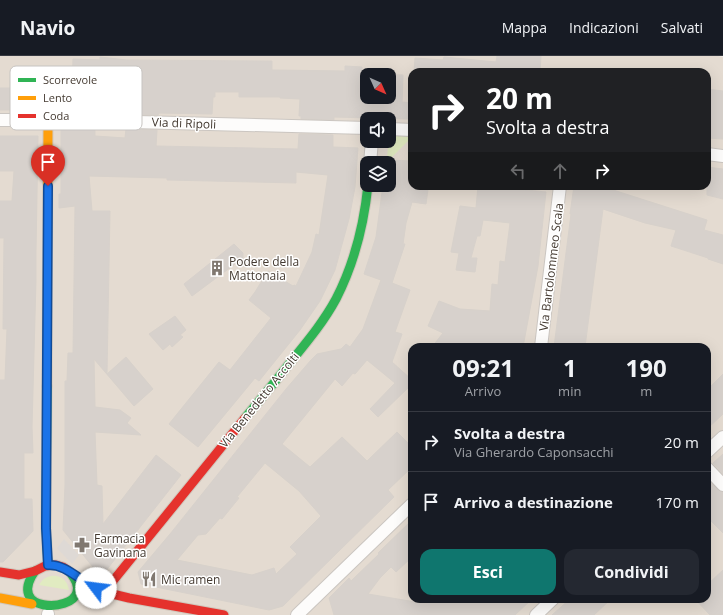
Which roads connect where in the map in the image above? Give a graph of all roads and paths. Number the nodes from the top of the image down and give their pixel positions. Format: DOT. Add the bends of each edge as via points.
graph roads {
  1 [pos="142,122"];
  2 [pos="360,128"];
  3 [pos="396,129"];
  4 [pos="48,130"];
  5 [pos="408,130"];
  6 [pos="711,154"];
  7 [pos="723,156"];
  8 [pos="560,190"];
  9 [pos="367,192"];
  10 [pos="541,343"];
  11 [pos="723,437"];
  12 [pos="711,448"];
  13 [pos="711,472"];
  14 [pos="723,485"];
  15 [pos="408,508"];
  16 [pos="48,565"];
  17 [pos="0,572"];
  18 [pos="36,572"];
  19 [pos="70,572"];
  20 [pos="104,592"];
  21 [pos="0,598"];
  22 [pos="549,603"];
  23 [pos="32,604"];
  24 [pos="48,615"];
  25 [pos="224,615"];
  26 [pos="297,615"];
  27 [pos="536,615"];
  1 -- 2 [label="street, Via di Ripoli"];
  3 -- 5 [label="street"];
  4 -- 16 [label="street"];
  6 -- 7 [label="street"];
  8 -- 10 [label="street, Via Bartolommeo Scala"];
  9 -- 20 [label="street, Via Benedetto Accolti" via="358,239 342,286 328,312 312,336"];
  11 -- 12 [label="street"];
  13 -- 14 [label="street"];
  15 -- 26 [label="street"];
  16 -- 18 [label="street"];
  16 -- 19 [label="street" via="59,566"];
  17 -- 18 [label="street" via="18,575"];
  18 -- 23 [label="street" via="30,579 28,588"];
  19 -- 20 [label="street"];
  19 -- 24 [label="street" via="76,584 77,594 74,601 61,613"];
  20 -- 25 [label="street"];
  21 -- 23 [label="street"];
  22 -- 27 [label="street"];
  23 -- 24 [label="street"];
}
